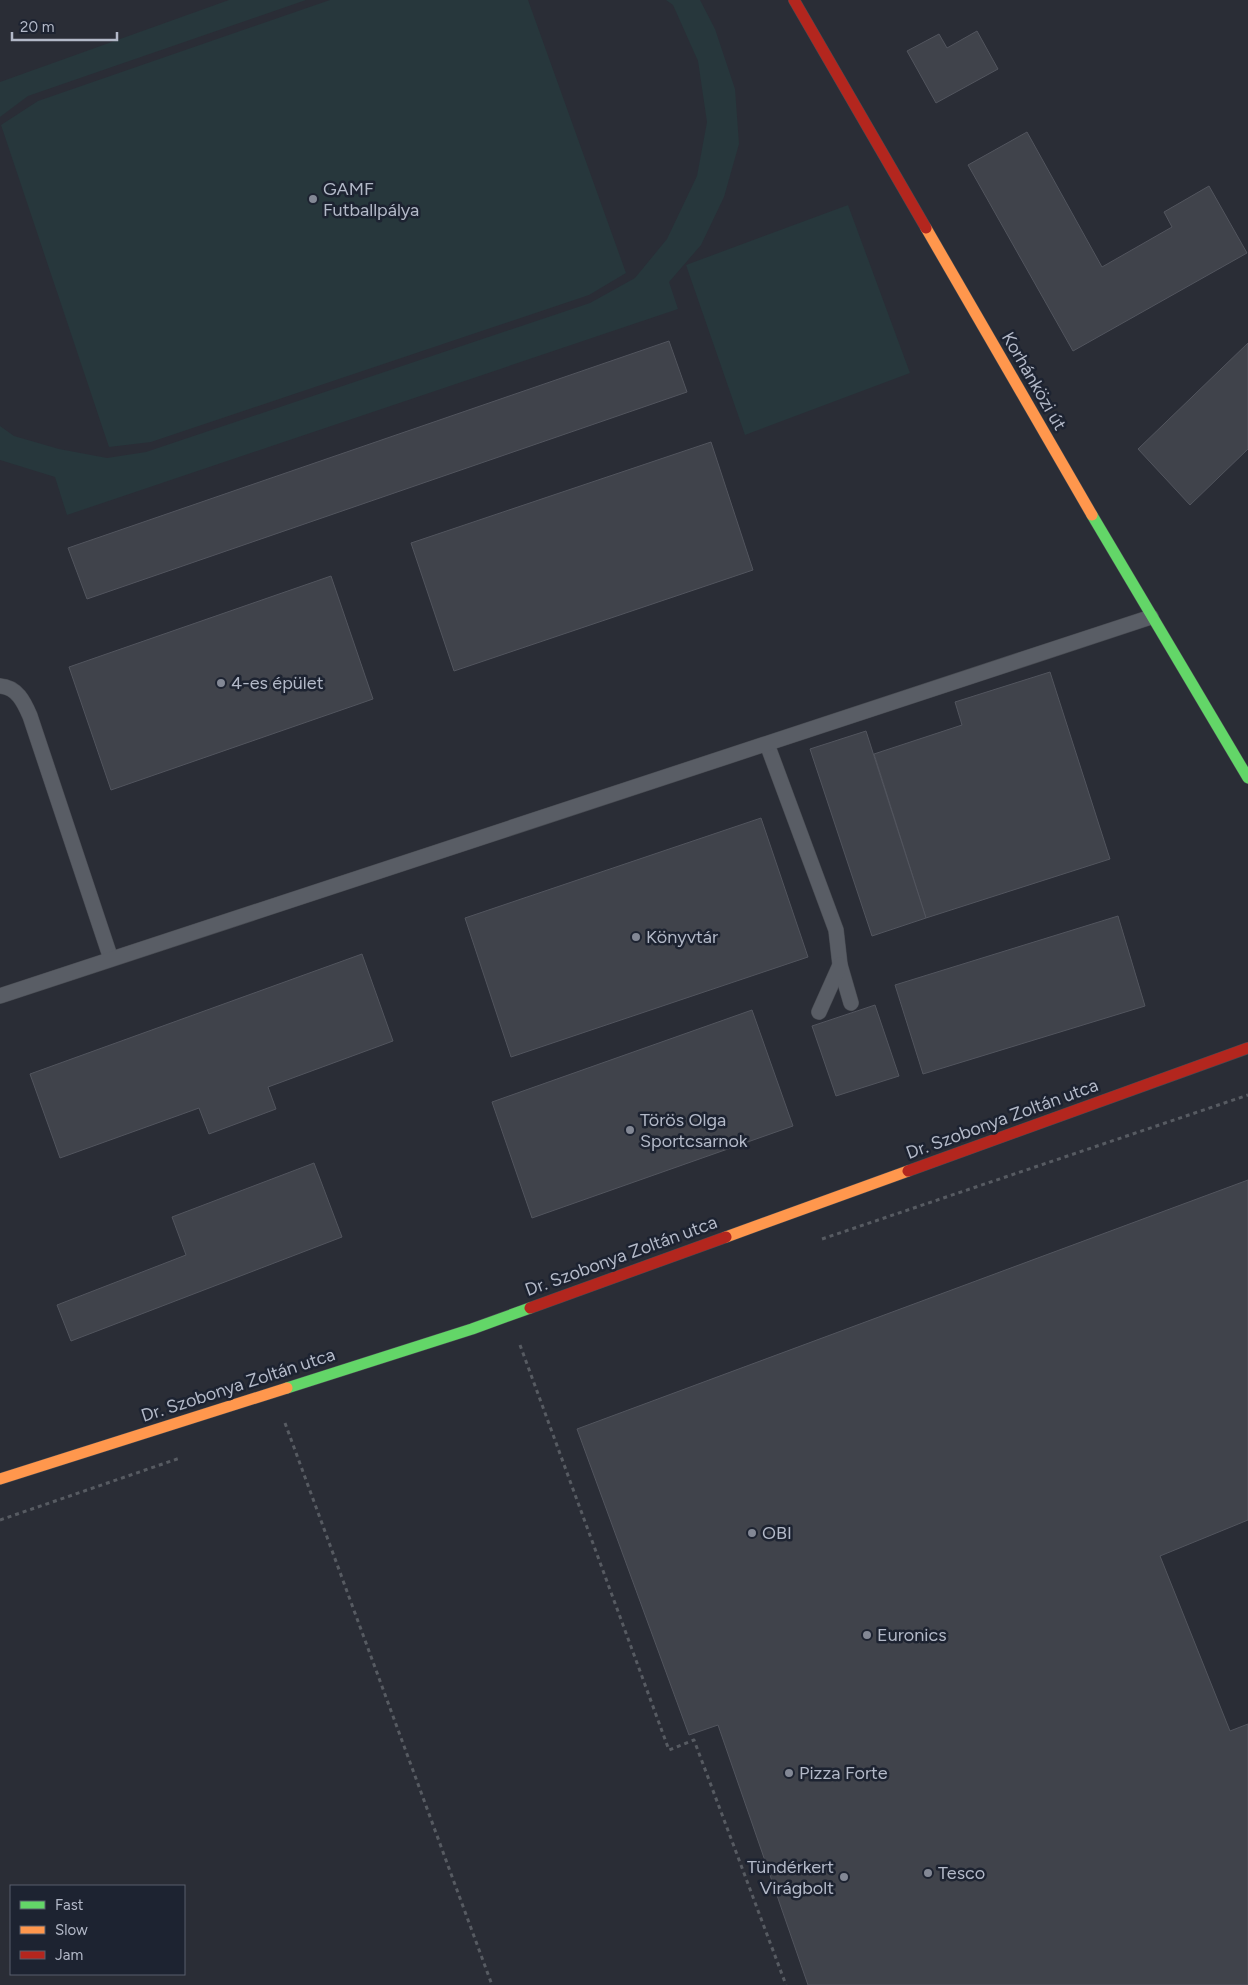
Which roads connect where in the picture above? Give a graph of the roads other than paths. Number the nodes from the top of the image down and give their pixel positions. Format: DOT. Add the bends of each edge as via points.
graph roads {
  1 [pos="794,0"];
  2 [pos="1151,617"];
  3 [pos="0,686"];
  4 [pos="767,744"];
  5 [pos="1248,778"];
  6 [pos="111,959"];
  7 [pos="840,965"];
  8 [pos="0,996"];
  9 [pos="851,1003"];
  10 [pos="819,1012"];
  11 [pos="1248,1048"];
  12 [pos="0,1479"];
  1 -- 2 [label="street, Korhánközi út"];
  2 -- 4 [label="lane"];
  2 -- 5 [label="street, Korhánközi út"];
  3 -- 6 [label="lane" via="8,686 22,698 30,716"];
  4 -- 6 [label="lane"];
  4 -- 7 [label="lane" via="836,930"];
  6 -- 8 [label="lane"];
  7 -- 9 [label="lane"];
  7 -- 10 [label="lane"];
  11 -- 12 [label="street, Dr. Szobonya Zoltán utca" via="472,1329"];
}
